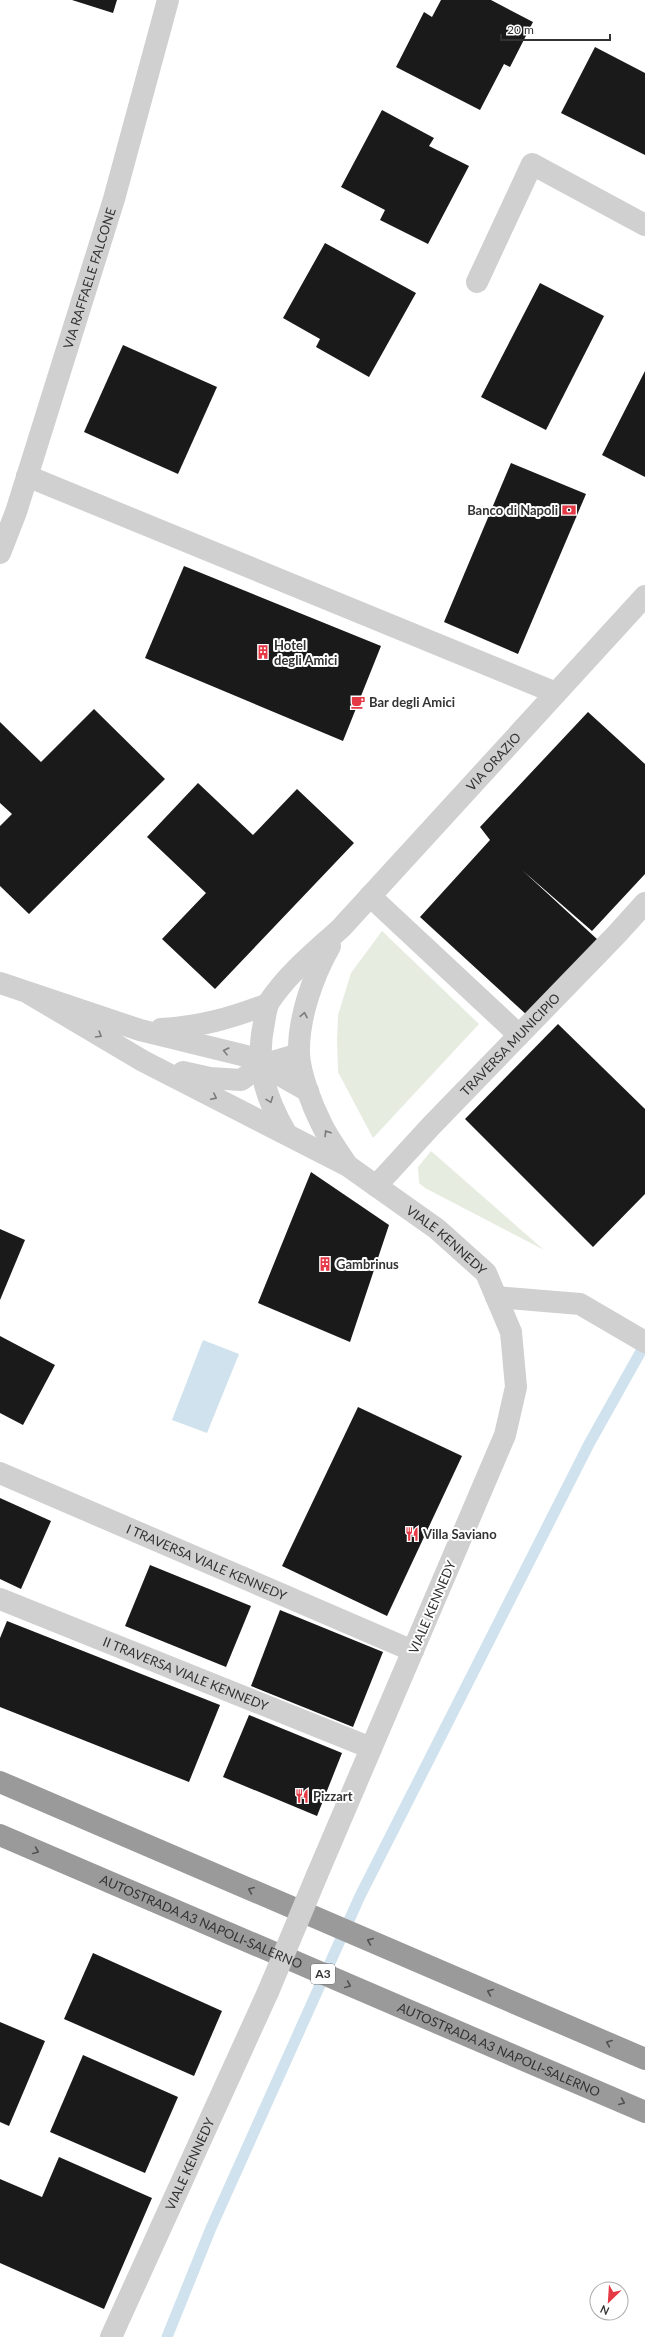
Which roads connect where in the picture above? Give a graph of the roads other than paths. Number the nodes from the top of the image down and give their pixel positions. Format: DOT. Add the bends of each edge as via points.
graph roads {
  1 [pos="168,0"];
  2 [pos="645,225"];
  3 [pos="477,282"];
  4 [pos="27,476"];
  5 [pos="0,553"];
  6 [pos="645,596"];
  7 [pos="556,693"];
  8 [pos="370,896"];
  9 [pos="645,903"];
  10 [pos="341,928"];
  11 [pos="0,983"];
  12 [pos="30,994"];
  13 [pos="268,1004"];
  14 [pos="140,1030"];
  15 [pos="519,1035"];
  16 [pos="299,1054"];
  17 [pos="143,1061"];
  18 [pos="262,1065"];
  19 [pos="308,1091"];
  20 [pos="286,1133"];
  21 [pos="348,1166"];
  22 [pos="376,1186"];
  23 [pos="496,1297"];
  24 [pos="645,1342"];
  25 [pos="0,1474"];
  26 [pos="0,1599"];
  27 [pos="413,1651"];
  28 [pos="371,1748"];
  29 [pos="0,1782"];
  30 [pos="0,1835"];
  31 [pos="645,2059"];
  32 [pos="645,2112"];
  33 [pos="111,2337"];
  1 -- 4 [label="street, VIA RAFFAELE FALCONE" via="114,199"];
  2 -- 3 [label="street" via="532,164"];
  4 -- 5 [label="street, VIA RAFFAELE FALCONE"];
  4 -- 7 [label="street"];
  6 -- 7 [label="street, VIA ORAZIO"];
  7 -- 8 [label="street, VIA ORAZIO"];
  8 -- 10 [label="street, VIA ORAZIO"];
  8 -- 15 [label="street"];
  9 -- 15 [label="street, TRAVERSA MUNICIPIO"];
  10 -- 13 [label="street" via="286,978"];
  16 -- 10 [label="street, one-way" via="304,1014 316,971"];
  11 -- 12 [label="street"];
  12 -- 14 [label="street"];
  12 -- 17 [label="street, one-way"];
  13 -- 14 [label="street" via="230,1019 188,1027"];
  13 -- 18 [label="street" via="260,1042"];
  18 -- 14 [label="street, one-way" via="246,1056"];
  15 -- 22 [label="street, TRAVERSA MUNICIPIO"];
  16 -- 18 [label="street"];
  16 -- 19 [label="street"];
  17 -- 18 [label="street" via="210,1078 241,1080"];
  17 -- 20 [label="street, one-way"];
  18 -- 19 [label="street"];
  18 -- 20 [label="street, one-way" via="262,1078 276,1117"];
  21 -- 19 [label="street, one-way" via="321,1124"];
  20 -- 21 [label="street"];
  21 -- 22 [label="street, VIALE KENNEDY"];
  22 -- 23 [label="street, VIALE KENNEDY" via="437,1229 486,1273"];
  23 -- 24 [label="street" via="590,1309"];
  23 -- 27 [label="street, VIALE KENNEDY" via="512,1332 516,1387 506,1435"];
  25 -- 27 [label="street, I TRAVERSA VIALE KENNEDY"];
  26 -- 28 [label="street, II TRAVERSA VIALE KENNEDY"];
  27 -- 28 [label="street, VIALE KENNEDY"];
  28 -- 33 [label="street, VIALE KENNEDY, bridge" via="268,1992"];
  31 -- 29 [label="highway, one-way"];
  30 -- 32 [label="highway, AUTOSTRADA A3 NAPOLI-SALERNO / A3, one-way"];
}
